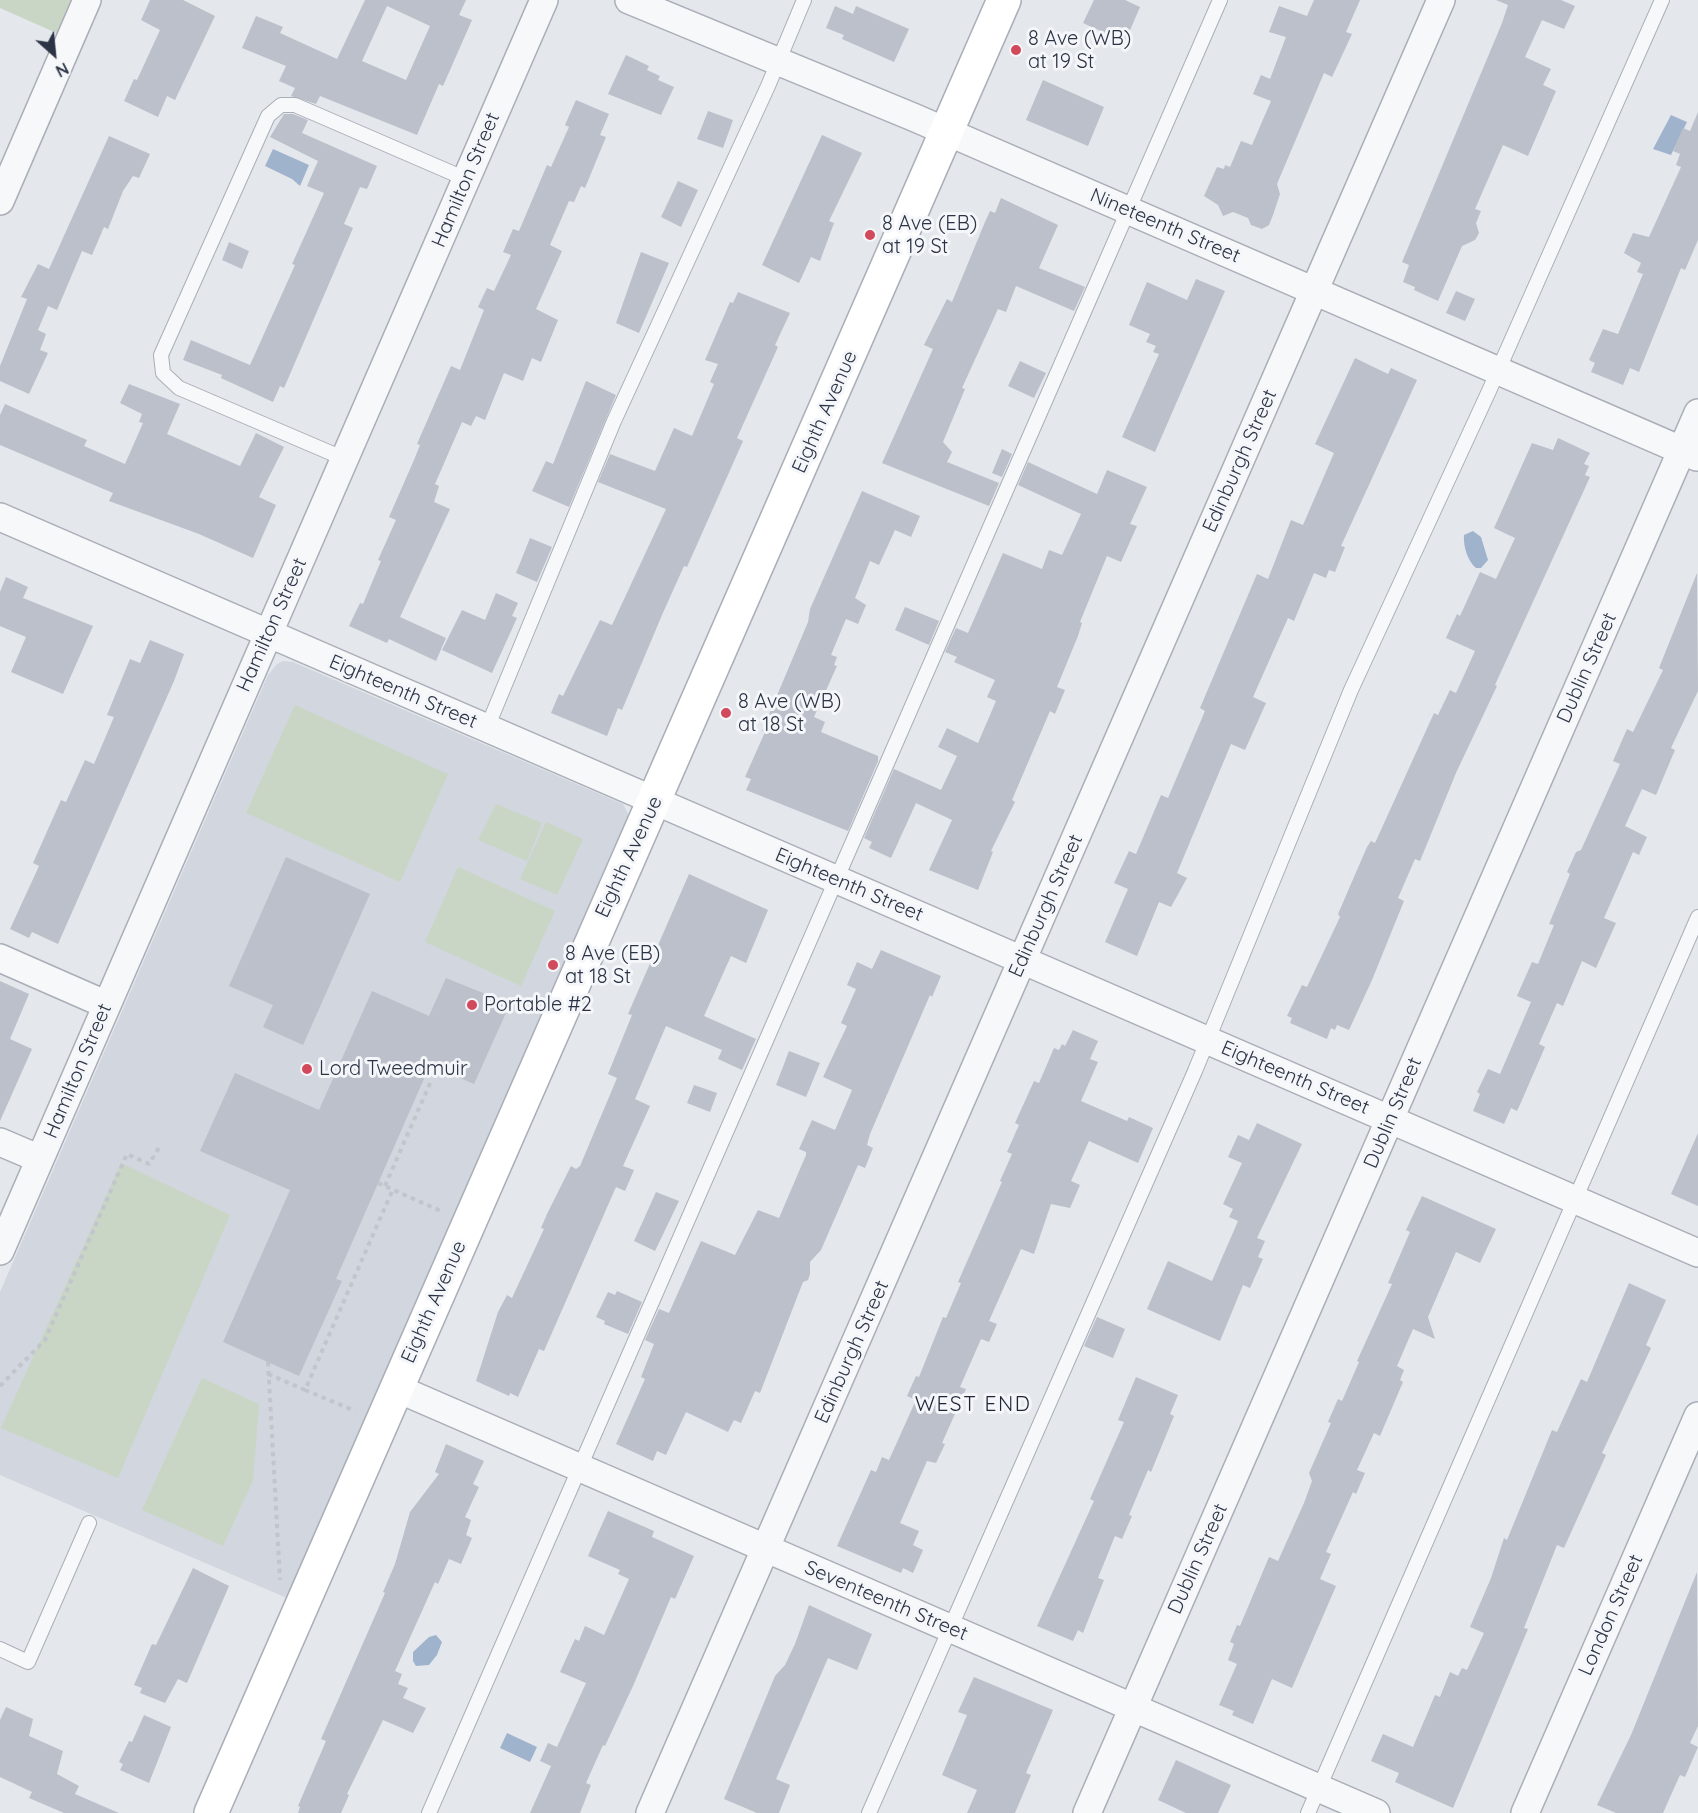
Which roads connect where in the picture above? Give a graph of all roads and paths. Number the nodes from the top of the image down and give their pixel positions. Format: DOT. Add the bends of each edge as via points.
graph roads {
  1 [pos="87,0"];
  2 [pos="544,0"];
  3 [pos="629,0"];
  4 [pos="804,0"];
  5 [pos="1004,0"];
  6 [pos="1220,0"];
  7 [pos="1441,0"];
  8 [pos="1662,0"];
  9 [pos="777,63"];
  10 [pos="947,132"];
  11 [pos="466,179"];
  12 [pos="0,201"];
  13 [pos="1128,210"];
  14 [pos="1314,291"];
  15 [pos="1498,370"];
  16 [pos="1698,413"];
  17 [pos="1690,454"];
  18 [pos="345,459"];
  19 [pos="0,517"];
  20 [pos="269,633"];
  21 [pos="487,728"];
  22 [pos="655,801"];
  23 [pos="836,880"];
  24 [pos="1698,917"];
  25 [pos="0,958"];
  26 [pos="1022,960"];
  27 [pos="106,1005"];
  28 [pos="1206,1040"];
  29 [pos="431,1081"];
  30 [pos="1390,1120"];
  31 [pos="0,1142"];
  32 [pos="160,1146"];
  33 [pos="40,1159"];
  34 [pos="378,1183"];
  35 [pos="386,1186"];
  36 [pos="393,1189"];
  37 [pos="1575,1200"];
  38 [pos="444,1213"];
  39 [pos="0,1251"];
  40 [pos="1698,1253"];
  41 [pos="267,1362"];
  42 [pos="268,1374"];
  43 [pos="0,1386"];
  44 [pos="396,1388"];
  45 [pos="305,1390"];
  46 [pos="355,1412"];
  47 [pos="1698,1416"];
  48 [pos="580,1468"];
  49 [pos="89,1523"];
  50 [pos="766,1548"];
  51 [pos="280,1590"];
  52 [pos="949,1627"];
  53 [pos="0,1649"];
  54 [pos="1133,1708"];
  55 [pos="1319,1788"];
  56 [pos="211,1813"];
  57 [pos="429,1813"];
  58 [pos="650,1813"];
  59 [pos="869,1813"];
  60 [pos="1087,1813"];
  61 [pos="1308,1813"];
  62 [pos="1376,1813"];
  63 [pos="1525,1813"];
  1 -- 12 [label="street"];
  2 -- 11 [label="street, Hamilton Street"];
  3 -- 9 [label="street, Nineteenth Street"];
  4 -- 9 [label="lane"];
  5 -- 10 [label="street, Eighth Avenue"];
  6 -- 13 [label="lane"];
  7 -- 14 [label="street, Edinburgh Street"];
  8 -- 15 [label="lane"];
  9 -- 10 [label="street, Nineteenth Street"];
  9 -- 21 [label="lane" via="614,421"];
  10 -- 13 [label="street, Nineteenth Street"];
  10 -- 22 [label="street, Eighth Avenue"];
  11 -- 18 [label="street, Hamilton Street"];
  11 -- 18 [label="lane" via="296,105 281,105 268,116 161,355 164,373 179,388"];
  13 -- 14 [label="street, Nineteenth Street"];
  13 -- 23 [label="lane"];
  14 -- 15 [label="street, Nineteenth Street"];
  14 -- 26 [label="street, Edinburgh Street"];
  15 -- 17 [label="street, Nineteenth Street"];
  15 -- 28 [label="lane" via="1351,690"];
  16 -- 17 [label="street, Dublin Street"];
  17 -- 30 [label="street, Dublin Street"];
  18 -- 20 [label="street, Hamilton Street"];
  19 -- 20 [label="street, Eighteenth Street"];
  20 -- 21 [label="street, Eighteenth Street"];
  20 -- 27 [label="street, Hamilton Street"];
  21 -- 22 [label="street, Eighteenth Street"];
  22 -- 23 [label="street, Eighteenth Street"];
  22 -- 44 [label="street, Eighth Avenue" via="633,843"];
  23 -- 26 [label="street, Eighteenth Street"];
  23 -- 48 [label="lane"];
  24 -- 37 [label="lane"];
  25 -- 27 [label="street"];
  26 -- 28 [label="street, Eighteenth Street"];
  26 -- 50 [label="street, Edinburgh Street"];
  27 -- 33 [label="street, Hamilton Street"];
  28 -- 30 [label="street, Eighteenth Street"];
  28 -- 52 [label="lane"];
  29 -- 35 [label="path"];
  30 -- 37 [label="street, Eighteenth Street"];
  30 -- 54 [label="street, Dublin Street"];
  31 -- 33 [label="street"];
  32 -- 43 [label="path" via="149,1164 127,1154 45,1340"];
  33 -- 39 [label="street, Hamilton Street"];
  34 -- 35 [label="path"];
  35 -- 36 [label="path"];
  36 -- 38 [label="path"];
  36 -- 45 [label="path"];
  37 -- 40 [label="street, Eighteenth Street"];
  37 -- 55 [label="lane"];
  41 -- 42 [label="path"];
  42 -- 45 [label="path"];
  42 -- 51 [label="path"];
  44 -- 48 [label="street, Seventeenth Street"];
  44 -- 56 [label="street, Eighth Avenue"];
  45 -- 46 [label="path"];
  47 -- 63 [label="street, London Street"];
  48 -- 50 [label="street, Seventeenth Street"];
  48 -- 57 [label="lane"];
  49 -- 53 [label="lane" via="28,1662"];
  50 -- 52 [label="street, Seventeenth Street"];
  50 -- 58 [label="street, Edinburgh Street"];
  52 -- 54 [label="street, Seventeenth Street"];
  52 -- 59 [label="lane"];
  54 -- 55 [label="street, Seventeenth Street"];
  54 -- 60 [label="street, Dublin Street"];
  55 -- 61 [label="lane"];
  55 -- 62 [label="street, Seventeenth Street"];
}
